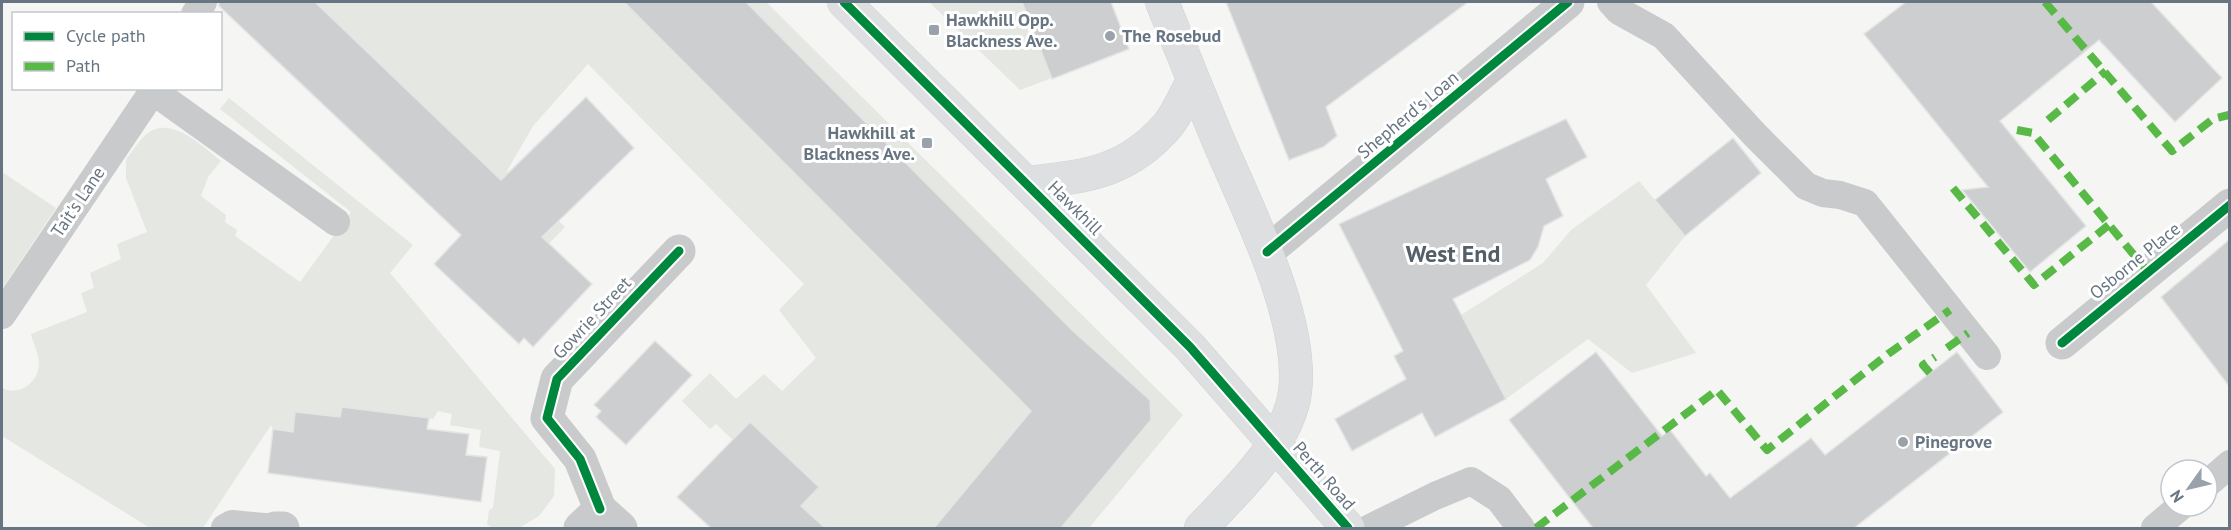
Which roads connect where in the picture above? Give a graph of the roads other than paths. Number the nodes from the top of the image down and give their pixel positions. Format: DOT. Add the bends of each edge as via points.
graph roads {
  1 [pos="844,2"];
  2 [pos="1162,2"];
  3 [pos="1568,2"];
  4 [pos="1611,2"];
  5 [pos="1193,81"];
  6 [pos="154,90"];
  7 [pos="1028,183"];
  8 [pos="2229,205"];
  9 [pos="336,222"];
  10 [pos="679,250"];
  11 [pos="1267,252"];
  12 [pos="2,315"];
  13 [pos="2062,343"];
  14 [pos="1987,356"];
  15 [pos="1275,445"];
  16 [pos="2167,518"];
  17 [pos="600,522"];
  18 [pos="225,528"];
  19 [pos="279,528"];
  20 [pos="1201,528"];
  21 [pos="1348,528"];
  22 [pos="1371,528"];
  23 [pos="1521,528"];
  24 [pos="2155,528"];
  1 -- 7 [label="street, Hawkhill"];
  2 -- 5 [label="street, Perth Road"];
  3 -- 11 [label="street, Shepherd's Loan"];
  4 -- 14 [label="lane" via="1619,11 1664,36 1806,186 1865,203"];
  5 -- 7 [label="street" via="1168,124 1132,158 1092,175"];
  5 -- 11 [label="street, Perth Road"];
  6 -- 9 [label="lane"];
  6 -- 12 [label="lane, Tait's Lane"];
  7 -- 15 [label="street, Hawkhill" via="1190,347"];
  8 -- 13 [label="street, Osborne Place"];
  10 -- 17 [label="street, Gowrie Street" via="557,380 547,418 580,459"];
  11 -- 15 [label="street, Perth Road" via="1285,304 1293,347 1295,392"];
  15 -- 20 [label="street"];
  15 -- 21 [label="street, Perth Road"];
  16 -- 24 [label="lane"];
  18 -- 19 [label="lane" via="232,524"];
  22 -- 23 [label="lane" via="1471,481 1499,499"];
}
